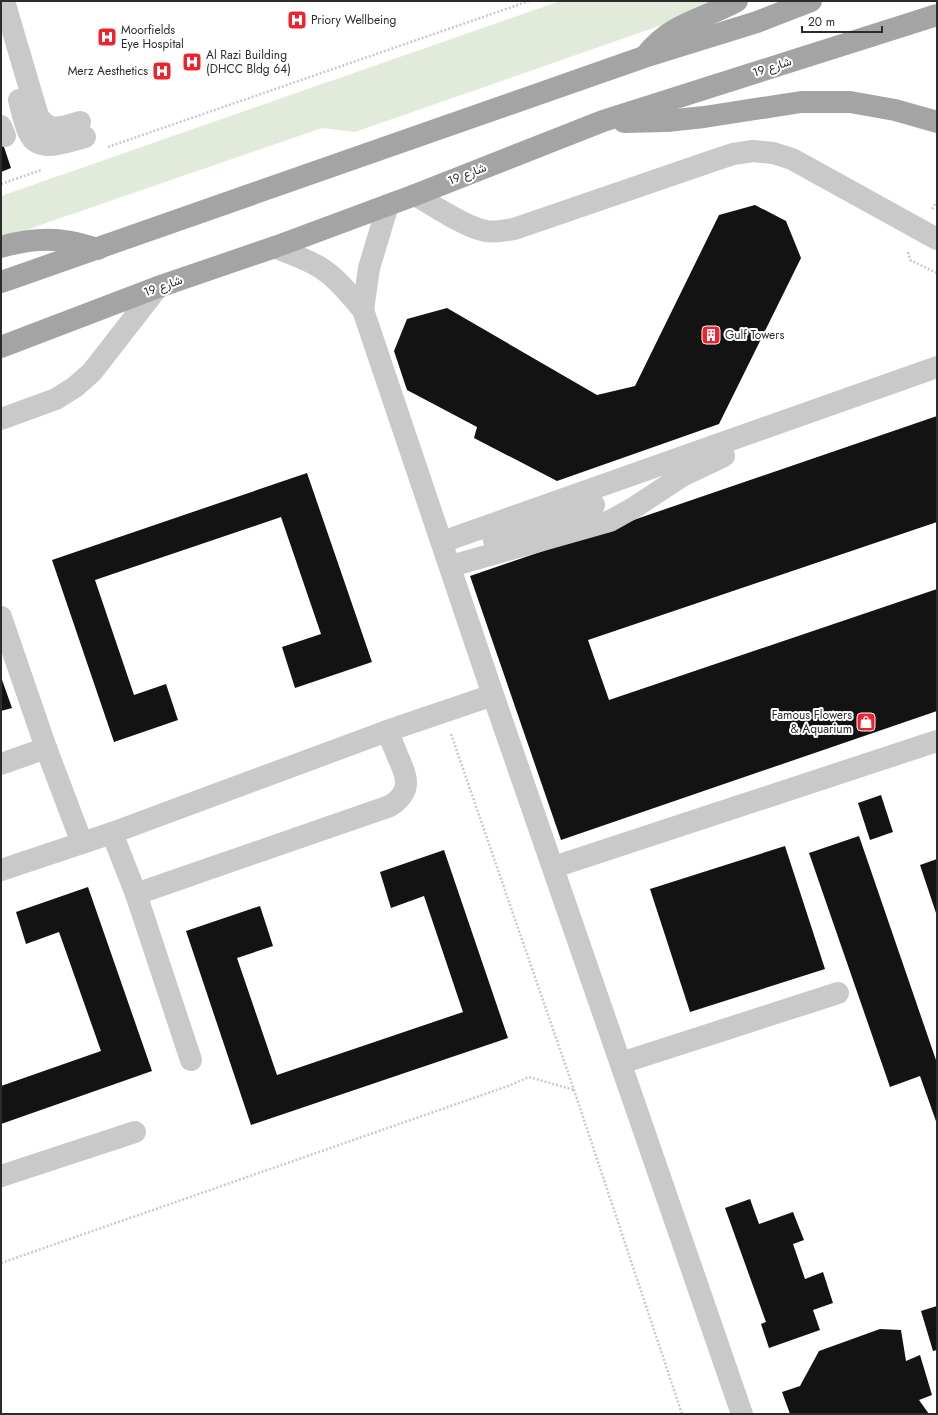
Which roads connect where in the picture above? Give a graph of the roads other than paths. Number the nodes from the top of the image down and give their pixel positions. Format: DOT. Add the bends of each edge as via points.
graph roads {
  1 [pos="4,1"];
  2 [pos="737,1"];
  3 [pos="811,1"];
  4 [pos="937,15"];
  5 [pos="1,43"];
  6 [pos="644,57"];
  7 [pos="603,122"];
  8 [pos="937,122"];
  9 [pos="414,195"];
  10 [pos="388,204"];
  11 [pos="937,239"];
  12 [pos="1,247"];
  13 [pos="275,247"];
  14 [pos="98,248"];
  15 [pos="1,282"];
  16 [pos="158,287"];
  17 [pos="363,310"];
  18 [pos="1,347"];
  19 [pos="937,367"];
  20 [pos="937,384"];
  21 [pos="1,420"];
  22 [pos="586,475"];
  23 [pos="594,505"];
  24 [pos="444,548"];
  25 [pos="1,617"];
  26 [pos="493,695"];
  27 [pos="387,731"];
  28 [pos="937,741"];
  29 [pos="46,748"];
  30 [pos="1,764"];
  31 [pos="112,833"];
  32 [pos="82,843"];
  33 [pos="554,867"];
  34 [pos="1,870"];
  35 [pos="136,894"];
  36 [pos="838,993"];
  37 [pos="191,1060"];
  38 [pos="621,1063"];
  39 [pos="135,1132"];
  40 [pos="1,1176"];
  41 [pos="742,1414"];
  1 -- 5 [label="street" via="38,116 51,128 83,129 50,146 42,145 35,140 30,134"];
  2 -- 6 [label="main road" via="668,33"];
  3 -- 6 [label="main road" via="756,22"];
  4 -- 7 [label="main road, شارع 19"];
  6 -- 14 [label="main road"];
  7 -- 8 [label="main road" via="667,121 801,102 843,102 896,110"];
  7 -- 9 [label="main road, شارع 19"];
  9 -- 10 [label="main road, شارع 19"];
  9 -- 11 [label="street" via="474,228 487,232 500,231 514,229 715,160 753,151 773,153 792,159"];
  10 -- 13 [label="main road, شارع 19"];
  10 -- 17 [label="street" via="369,268"];
  12 -- 14 [label="main road" via="43,240 64,241"];
  13 -- 16 [label="main road, شارع 19"];
  13 -- 17 [label="street" via="320,268 334,278"];
  14 -- 15 [label="main road"];
  16 -- 18 [label="main road, شارع 19"];
  16 -- 21 [label="street" via="92,372 75,387 56,399"];
  17 -- 24 [label="street"];
  19 -- 24 [label="street"];
  20 -- 24 [label="street" via="718,458 682,476 610,521"];
  22 -- 24 [label="street"];
  23 -- 24 [label="street"];
  24 -- 26 [label="street"];
  25 -- 29 [label="street"];
  26 -- 27 [label="street"];
  26 -- 33 [label="street"];
  27 -- 31 [label="street"];
  27 -- 35 [label="street" via="407,783 398,801 390,806"];
  28 -- 33 [label="street"];
  29 -- 30 [label="street"];
  29 -- 32 [label="street"];
  31 -- 32 [label="street"];
  31 -- 35 [label="street"];
  32 -- 34 [label="street"];
  33 -- 38 [label="street"];
  35 -- 37 [label="street"];
  36 -- 38 [label="street"];
  38 -- 41 [label="street"];
  39 -- 40 [label="street"];
}
